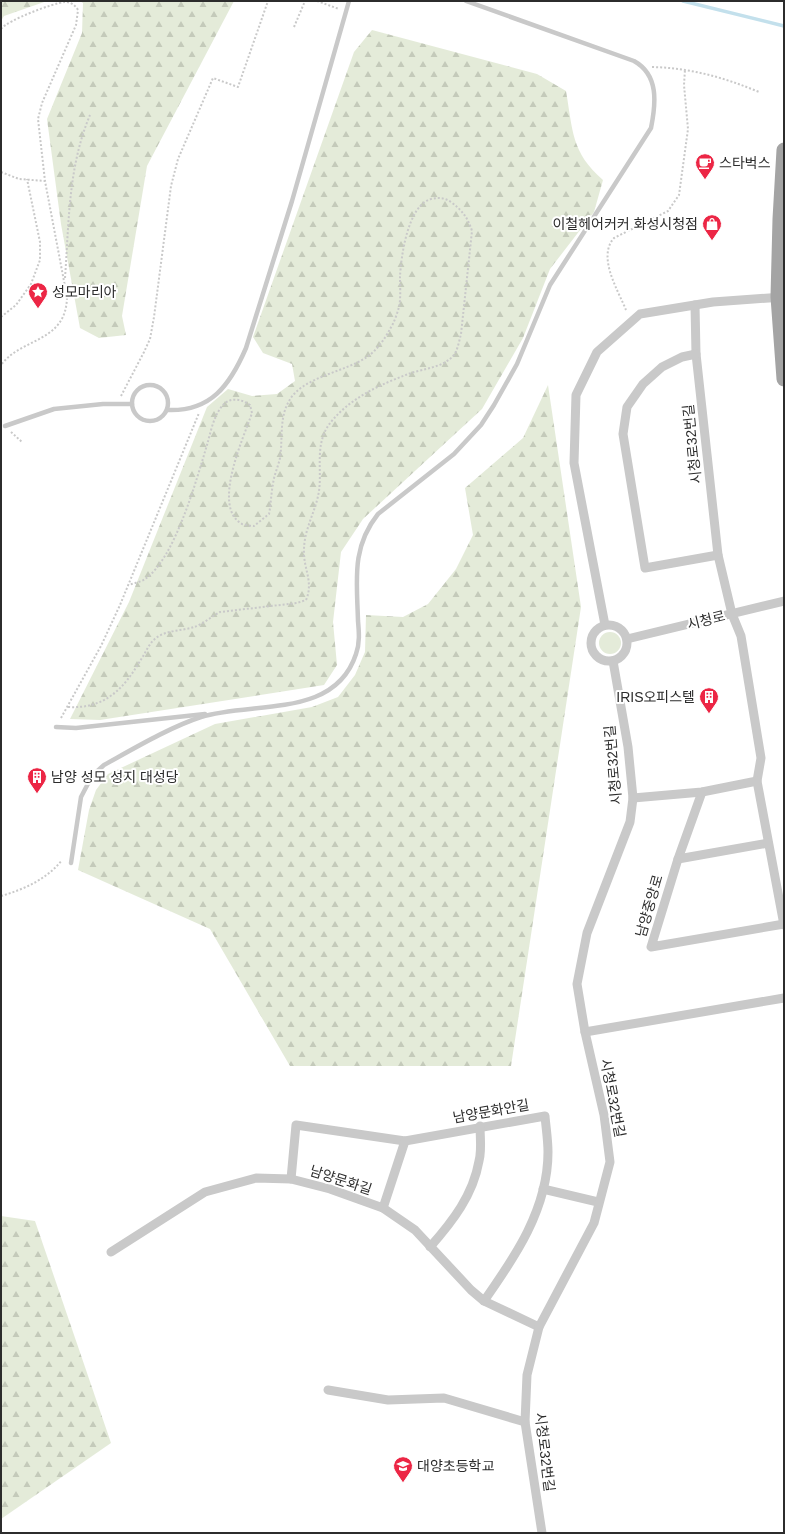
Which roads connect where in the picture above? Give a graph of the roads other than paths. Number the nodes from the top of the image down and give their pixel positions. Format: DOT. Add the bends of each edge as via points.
graph roads {
  1 [pos="349,1"];
  2 [pos="466,1"];
  3 [pos="784,150"];
  4 [pos="781,297"];
  5 [pos="695,305"];
  6 [pos="696,354"];
  7 [pos="784,379"];
  8 [pos="132,404"];
  9 [pos="167,410"];
  10 [pos="4,426"];
  11 [pos="718,555"];
  12 [pos="784,601"];
  13 [pos="732,614"];
  14 [pos="605,625"];
  15 [pos="627,639"];
  16 [pos="613,661"];
  17 [pos="221,712"];
  18 [pos="56,727"];
  19 [pos="757,781"];
  20 [pos="702,792"];
  21 [pos="633,798"];
  22 [pos="768,843"];
  23 [pos="678,859"];
  24 [pos="71,863"];
  25 [pos="784,924"];
  26 [pos="784,998"];
  27 [pos="585,1032"];
  28 [pos="480,1126"];
  29 [pos="405,1141"];
  30 [pos="291,1179"];
  31 [pos="543,1189"];
  32 [pos="598,1202"];
  33 [pos="384,1208"];
  34 [pos="430,1246"];
  35 [pos="111,1252"];
  36 [pos="484,1301"];
  37 [pos="539,1327"];
  38 [pos="328,1390"];
  39 [pos="525,1422"];
  40 [pos="542,1533"];
  1 -- 9 [label="lane" via="292,201 246,348 233,376 203,405"];
  2 -- 17 [label="lane" via="644,66 650,75 653,88 654,114 651,128 550,285 517,364 494,405 470,439 378,514 363,536 357,564 359,646 345,675 334,687 310,700"];
  3 -- 4 [label="main road" via="780,219"];
  4 -- 5 [label="street"];
  4 -- 7 [label="main road"];
  5 -- 6 [label="street, 시청로32번길"];
  5 -- 14 [label="street" via="640,314 597,352 576,395 574,463"];
  6 -- 11 [label="street, 시청로32번길"];
  6 -- 11 [label="street" via="682,357 662,367 643,384 627,407 623,434 645,568"];
  8 -- 9 [label="lane" via="136,415 147,421 159,419"];
  8 -- 9 [label="lane" via="132,398 139,388 156,385 168,398"];
  8 -- 10 [label="lane" via="54,409"];
  11 -- 13 [label="street, 시청로32번길"];
  12 -- 13 [label="street, 시청로"];
  13 -- 15 [label="street, 시청로"];
  13 -- 19 [label="street, 시청로32번길" via="741,636 761,758"];
  14 -- 15 [label="street" via="616,626"];
  14 -- 16 [label="street" via="595,633 592,644 596,656"];
  15 -- 16 [label="street" via="626,650"];
  16 -- 21 [label="street, 시청로32번길" via="628,747"];
  17 -- 18 [label="lane" via="76,728"];
  17 -- 24 [label="lane" via="181,726 109,762 92,776 82,797"];
  19 -- 20 [label="street"];
  19 -- 22 [label="street, 시청로32번길"];
  20 -- 21 [label="street"];
  20 -- 23 [label="street, 남양중앙로"];
  21 -- 27 [label="street, 시청로32번길" via="630,822 587,933 577,984"];
  22 -- 23 [label="street"];
  22 -- 25 [label="street, 시청로32번길"];
  23 -- 25 [label="street, 남양중앙로" via="651,947"];
  26 -- 27 [label="street"];
  27 -- 32 [label="street, 시청로32번길" via="604,1115 610,1162"];
  28 -- 29 [label="street, 남양문화안길"];
  28 -- 31 [label="street, 남양문화안길" via="545,1116 548,1153"];
  28 -- 34 [label="street" via="480,1159 472,1188 453,1222"];
  29 -- 30 [label="street, 남양문화안길" via="296,1125"];
  29 -- 33 [label="street"];
  30 -- 33 [label="street, 남양문화길" via="330,1189"];
  30 -- 35 [label="street, 남양문화길" via="256,1178 205,1192"];
  31 -- 32 [label="street"];
  31 -- 36 [label="street, 남양문화안길" via="530,1226 510,1264"];
  32 -- 37 [label="street, 시청로32번길" via="594,1223"];
  33 -- 34 [label="street, 남양문화길" via="415,1230"];
  34 -- 36 [label="street, 남양문화길"];
  36 -- 37 [label="street, 남양문화길"];
  37 -- 39 [label="street, 시청로32번길" via="527,1375"];
  38 -- 39 [label="street" via="388,1400 444,1398"];
  39 -- 40 [label="street, 시청로32번길"];
}
